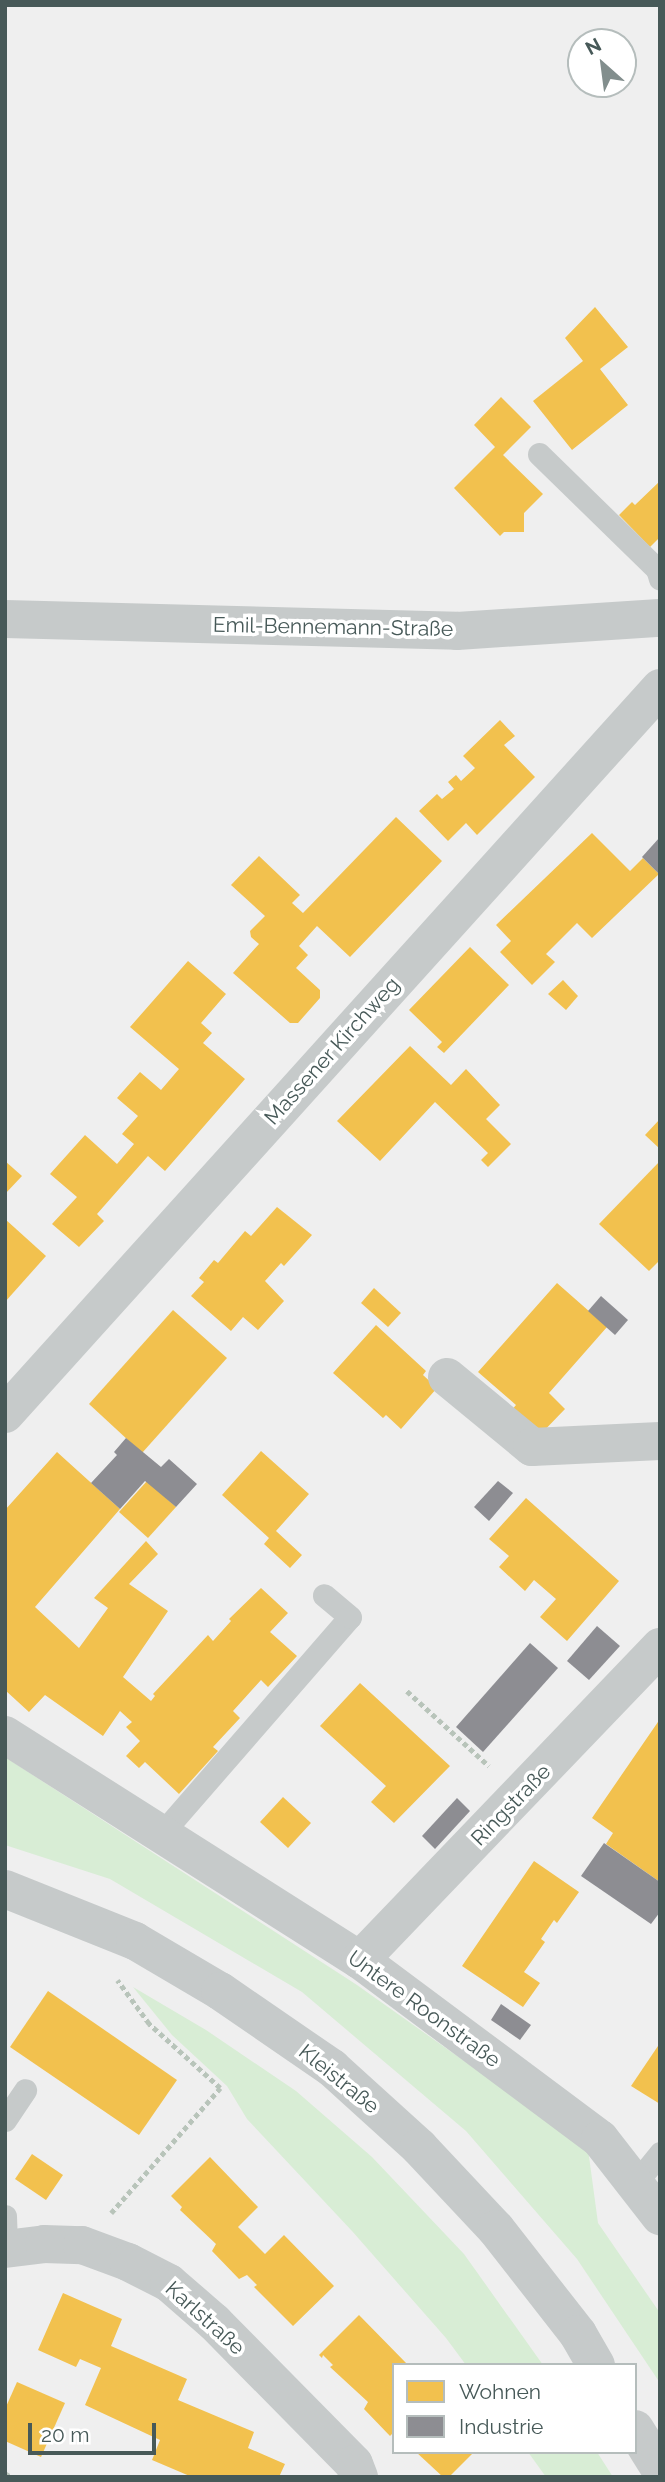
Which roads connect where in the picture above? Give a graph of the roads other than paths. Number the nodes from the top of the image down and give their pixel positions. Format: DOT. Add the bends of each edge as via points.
graph roads {
  1 [pos="539,454"];
  2 [pos="660,579"];
  3 [pos="660,618"];
  4 [pos="5,619"];
  5 [pos="660,688"];
  6 [pos="447,1377"];
  7 [pos="5,1414"];
  8 [pos="660,1441"];
  9 [pos="324,1595"];
  10 [pos="660,1647"];
  11 [pos="5,1735"];
  12 [pos="162,1833"];
  13 [pos="5,1889"];
  14 [pos="360,1960"];
  15 [pos="25,2090"];
  16 [pos="5,2120"];
  17 [pos="660,2153"];
  18 [pos="635,2184"];
  19 [pos="5,2216"];
  20 [pos="660,2216"];
  21 [pos="6,2249"];
  22 [pos="595,2363"];
  23 [pos="637,2432"];
  24 [pos="660,2469"];
  25 [pos="359,2477"];
  1 -- 2 [label="lane" via="657,569"];
  3 -- 4 [label="street, Emil-Bennemann-Straße" via="457,631"];
  5 -- 7 [label="street, Massener Kirchweg"];
  6 -- 8 [label="street" via="532,1447"];
  9 -- 12 [label="lane" via="351,1618"];
  10 -- 14 [label="street, Ringstraße"];
  11 -- 12 [label="street, Untere Roonstraße"];
  12 -- 14 [label="street, Untere Roonstraße"];
  13 -- 22 [label="street, Kleistraße" via="135,1941 220,1991 332,2067 419,2147 496,2229 578,2334"];
  14 -- 18 [label="street, Untere Roonstraße" via="600,2139"];
  15 -- 16 [label="lane"];
  17 -- 18 [label="lane"];
  18 -- 20 [label="street, Untere Roonstraße"];
  19 -- 21 [label="lane"];
  21 -- 25 [label="street, Karlstraße" via="82,2245 169,2283 214,2322 354,2464"];
  23 -- 24 [label="street"];
}
